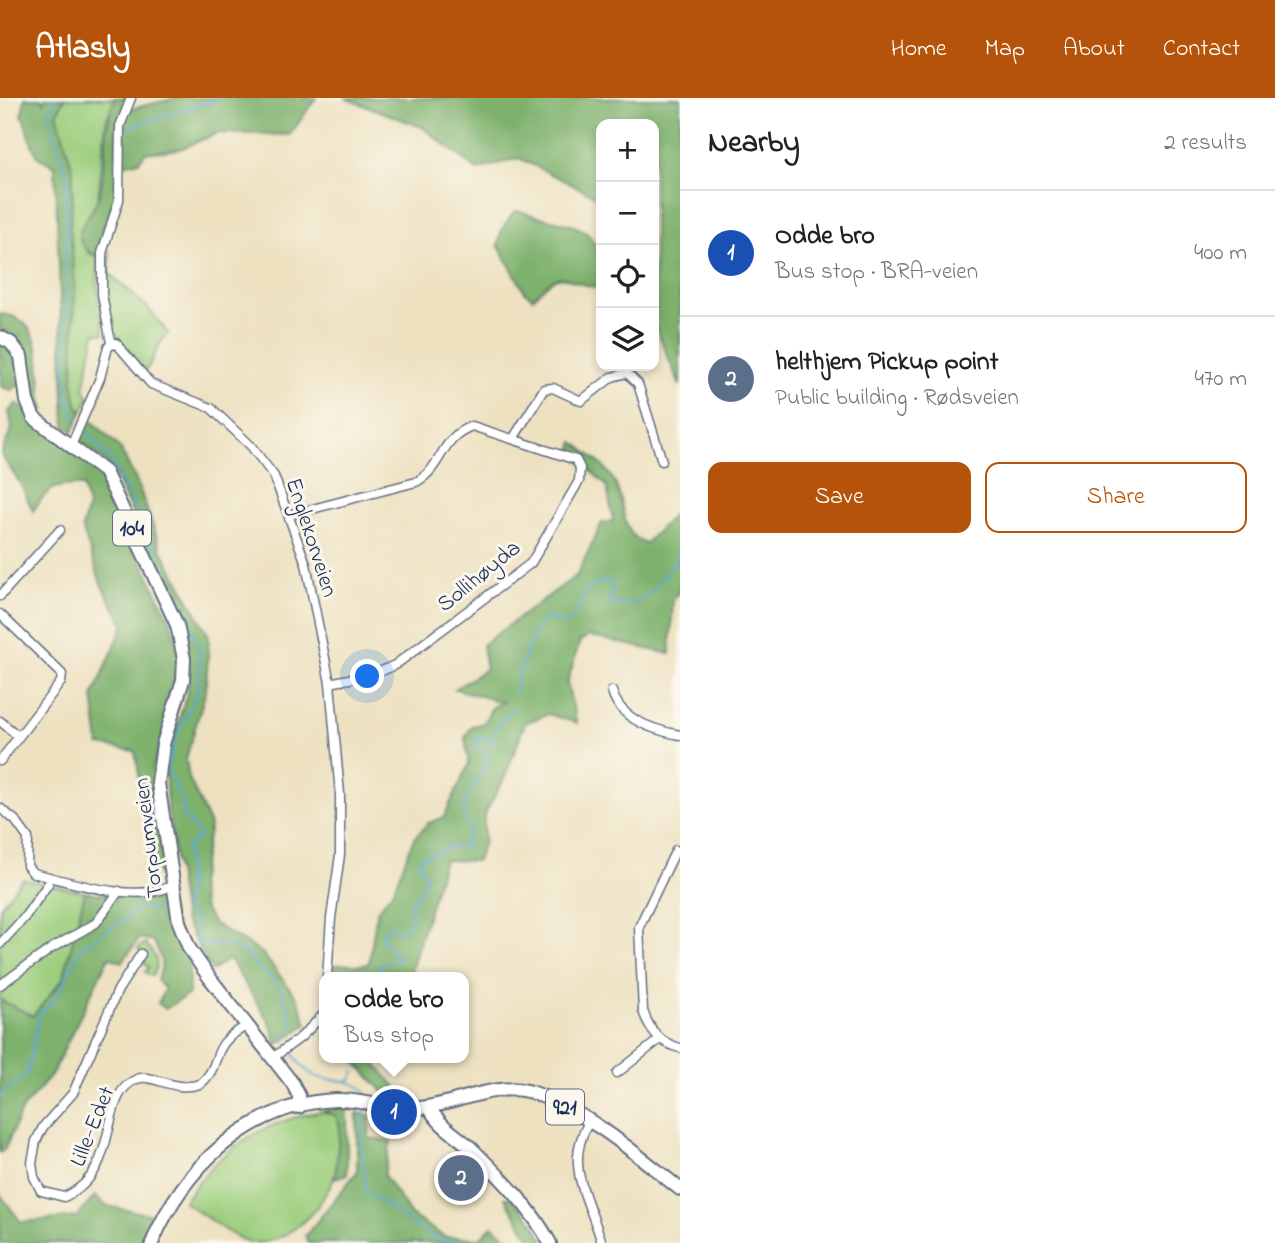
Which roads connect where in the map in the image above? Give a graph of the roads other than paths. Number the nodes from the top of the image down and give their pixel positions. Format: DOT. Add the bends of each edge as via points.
graph roads {
  1 [pos="131,98"];
  2 [pos="0,337"];
  3 [pos="111,343"];
  4 [pos="513,439"];
  5 [pos="71,446"];
  6 [pos="662,461"];
  7 [pos="289,515"];
  8 [pos="60,530"];
  9 [pos="0,596"];
  10 [pos="0,614"];
  11 [pos="330,683"];
  12 [pos="612,691"];
  13 [pos="0,721"];
  14 [pos="680,735"];
  15 [pos="18,736"];
  16 [pos="0,761"];
  17 [pos="0,808"];
  18 [pos="676,850"];
  19 [pos="48,884"];
  20 [pos="171,886"];
  21 [pos="118,891"];
  22 [pos="0,944"];
  23 [pos="141,954"];
  24 [pos="327,972"];
  25 [pos="0,985"];
  26 [pos="319,1019"];
  27 [pos="247,1026"];
  28 [pos="660,1039"];
  29 [pos="680,1048"];
  30 [pos="278,1055"];
  31 [pos="617,1073"];
  32 [pos="299,1107"];
  33 [pos="429,1107"];
  34 [pos="589,1122"];
  35 [pos="185,1186"];
  36 [pos="680,1189"];
  37 [pos="152,1243"];
  38 [pos="162,1243"];
  39 [pos="551,1243"];
  40 [pos="602,1243"];
  1 -- 3 [label="street" via="119,138 119,200 102,253 102,294"];
  2 -- 5 [label="main road, Torpumveien / 104" via="21,356 34,418"];
  3 -- 5 [label="street"];
  3 -- 7 [label="street, Englekorveien" via="120,345 150,384 211,408 251,446 274,476"];
  4 -- 6 [label="street" via="546,388 581,401 612,377 627,373 638,384"];
  4 -- 7 [label="street, Sollihøyda" via="472,426 448,441 429,475 416,482"];
  4 -- 11 [label="street, Sollihøyda" via="576,460 580,468 579,481 531,563 395,665"];
  5 -- 20 [label="main road, Torpumveien / 104" via="95,462 111,482 181,639 183,680 159,765"];
  7 -- 11 [label="street, Englekorveien" via="314,590"];
  8 -- 9 [label="street"];
  10 -- 15 [label="street" via="62,674 61,682"];
  11 -- 24 [label="street, Englekorveien" via="340,794 340,855"];
  12 -- 14 [label="street" via="615,706 628,716"];
  13 -- 15 [label="street"];
  15 -- 16 [label="street"];
  17 -- 21 [label="street" via="27,838 27,866 33,873"];
  18 -- 28 [label="street" via="639,927 643,1012"];
  19 -- 22 [label="street"];
  20 -- 21 [label="street" via="151,893"];
  20 -- 27 [label="main road, Torpumveien / 104" via="189,948"];
  21 -- 25 [label="street" via="96,923"];
  23 -- 27 [label="street, Lille-Edet" via="118,990 73,1093 43,1126 36,1141 32,1163 41,1191 64,1197 89,1182 105,1152 114,1108 128,1085 147,1078 178,1088 200,1084 221,1044"];
  26 -- 30 [label="street"];
  27 -- 30 [label="main road, Torpumveien / 104"];
  28 -- 29 [label="street"];
  28 -- 31 [label="street"];
  30 -- 32 [label="main road, Torpumveien / 104" via="299,1096"];
  32 -- 33 [label="main road" via="334,1100 404,1109"];
  32 -- 35 [label="main road" via="240,1132 213,1152"];
  33 -- 34 [label="main road, 921" via="518,1090 542,1096"];
  33 -- 39 [label="main road" via="440,1124 523,1202"];
  34 -- 36 [label="main road, 921"];
  34 -- 40 [label="street" via="578,1140 576,1157"];
  35 -- 37 [label="main road" via="165,1211"];
  35 -- 38 [label="main road"];
}
